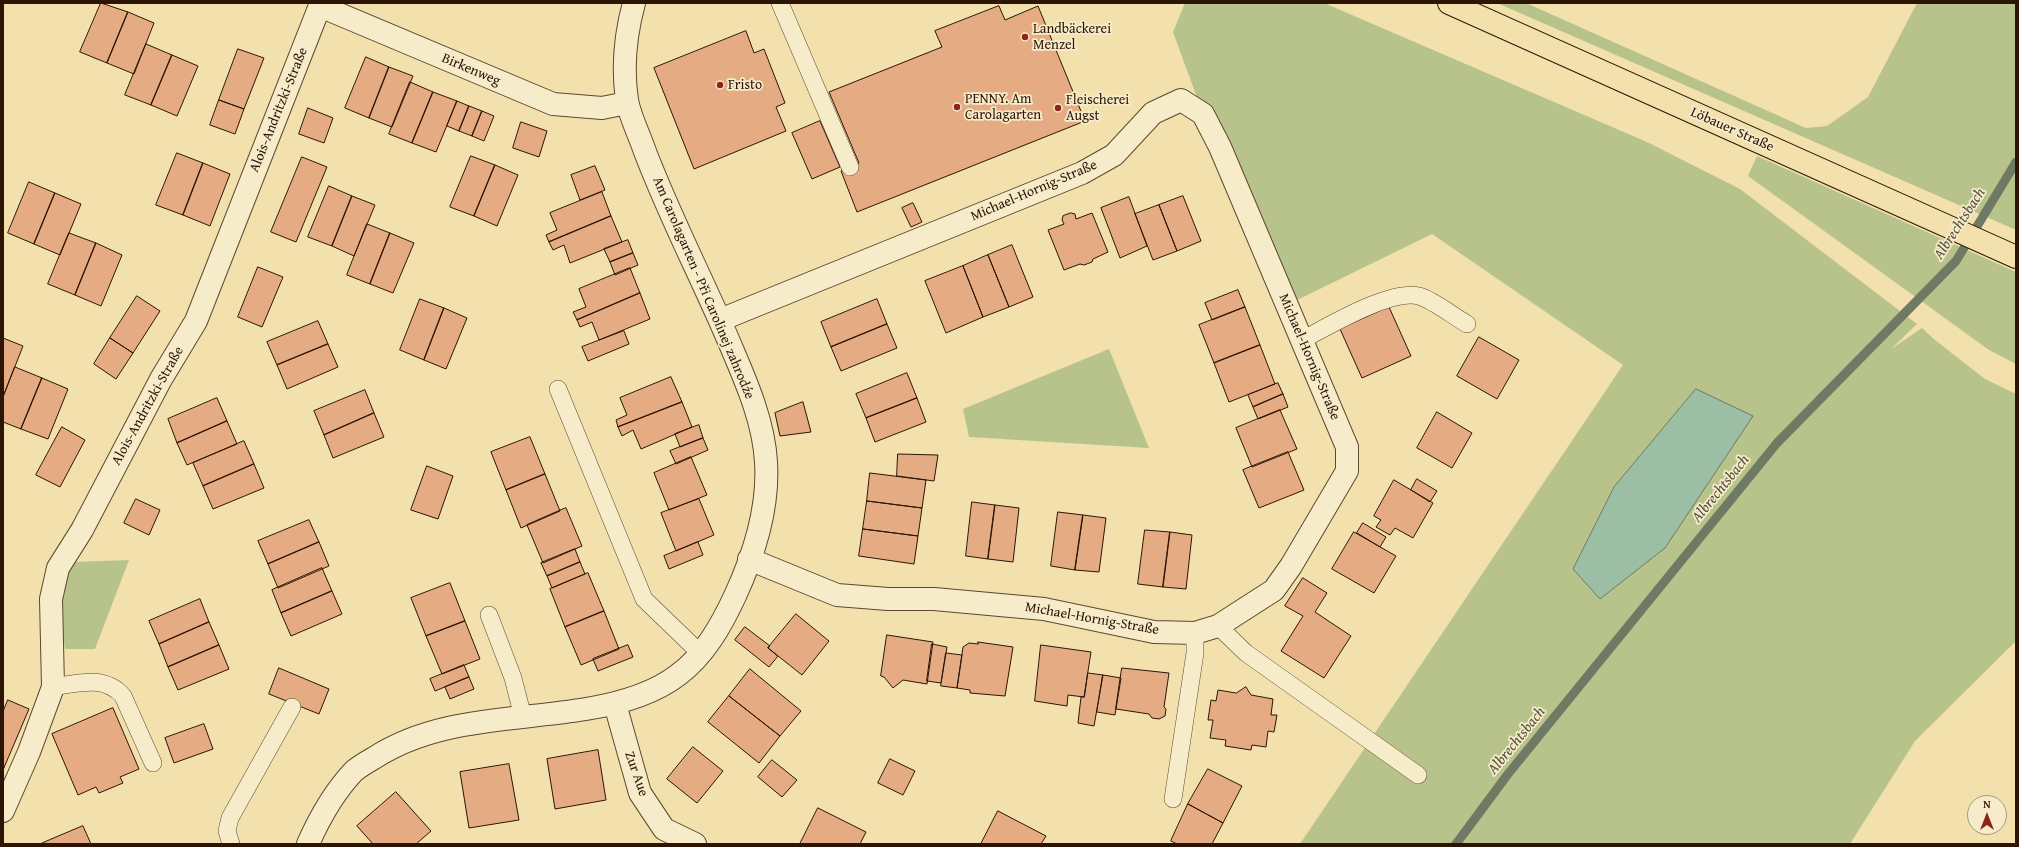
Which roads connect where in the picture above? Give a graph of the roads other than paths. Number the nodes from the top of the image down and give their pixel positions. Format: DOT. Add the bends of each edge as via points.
graph roads {
  1 [pos="634,3"];
  2 [pos="780,3"];
  3 [pos="1449,3"];
  4 [pos="321,4"];
  5 [pos="627,103"];
  6 [pos="850,167"];
  7 [pos="2016,257"];
  8 [pos="720,320"];
  9 [pos="1467,324"];
  10 [pos="1302,340"];
  11 [pos="558,389"];
  12 [pos="749,559"];
  13 [pos="488,615"];
  14 [pos="1218,626"];
  15 [pos="1195,633"];
  16 [pos="702,654"];
  17 [pos="53,687"];
  18 [pos="615,704"];
  19 [pos="292,707"];
  20 [pos="523,717"];
  21 [pos="153,763"];
  22 [pos="1418,775"];
  23 [pos="1173,800"];
  24 [pos="3,811"];
  25 [pos="231,844"];
  26 [pos="308,844"];
  27 [pos="695,844"];
  1 -- 5 [label="street, Am Carolagarten - Při Carolinej zahrodźe" via="624,58"];
  2 -- 6 [label="lane"];
  3 -- 7 [label="main road, Löbauer Straße"];
  4 -- 5 [label="street, Birkenweg" via="554,104 602,108"];
  4 -- 17 [label="street, Alois-Andritzki-Straße" via="196,321 160,379 82,530 58,568 51,599"];
  5 -- 8 [label="street, Am Carolagarten - Při Carolinej zahrodźe" via="657,184"];
  8 -- 10 [label="street, Michael-Hornig-Straße" via="1082,173 1114,155 1153,113 1181,100 1203,114 1220,147"];
  8 -- 12 [label="street, Am Carolagarten - Při Carolinej zahrodźe" via="758,416 766,459 762,518"];
  9 -- 10 [label="lane" via="1421,297 1409,294 1376,303"];
  10 -- 14 [label="street, Michael-Hornig-Straße" via="1347,447 1347,471 1274,590"];
  11 -- 16 [label="lane" via="644,599"];
  12 -- 15 [label="street, Michael-Hornig-Straße" via="837,595 934,599 1044,609 1154,632"];
  12 -- 16 [label="street, Am Carolagarten - Při Carolinej zahrodźe" via="735,595"];
  13 -- 20 [label="lane" via="513,678"];
  14 -- 15 [label="street, Michael-Hornig-Straße"];
  14 -- 22 [label="lane" via="1246,653"];
  15 -- 23 [label="lane" via="1195,653"];
  16 -- 18 [label="street, Am Carolagarten - Při Carolinej zahrodźe" via="678,676 660,687"];
  17 -- 21 [label="lane" via="104,682 116,689 123,696"];
  17 -- 24 [label="street, Alois-Andritzki-Straße" via="29,752"];
  18 -- 20 [label="street, Am Carolagarten - Při Carolinej zahrodźe" via="559,714"];
  18 -- 27 [label="street, Zur Aue" via="640,793 664,829"];
  19 -- 25 [label="lane" via="230,818 227,831"];
  20 -- 26 [label="street, Am Carolagarten - Při Carolinej zahrodźe" via="421,734 386,750 355,770 318,822"];
}
